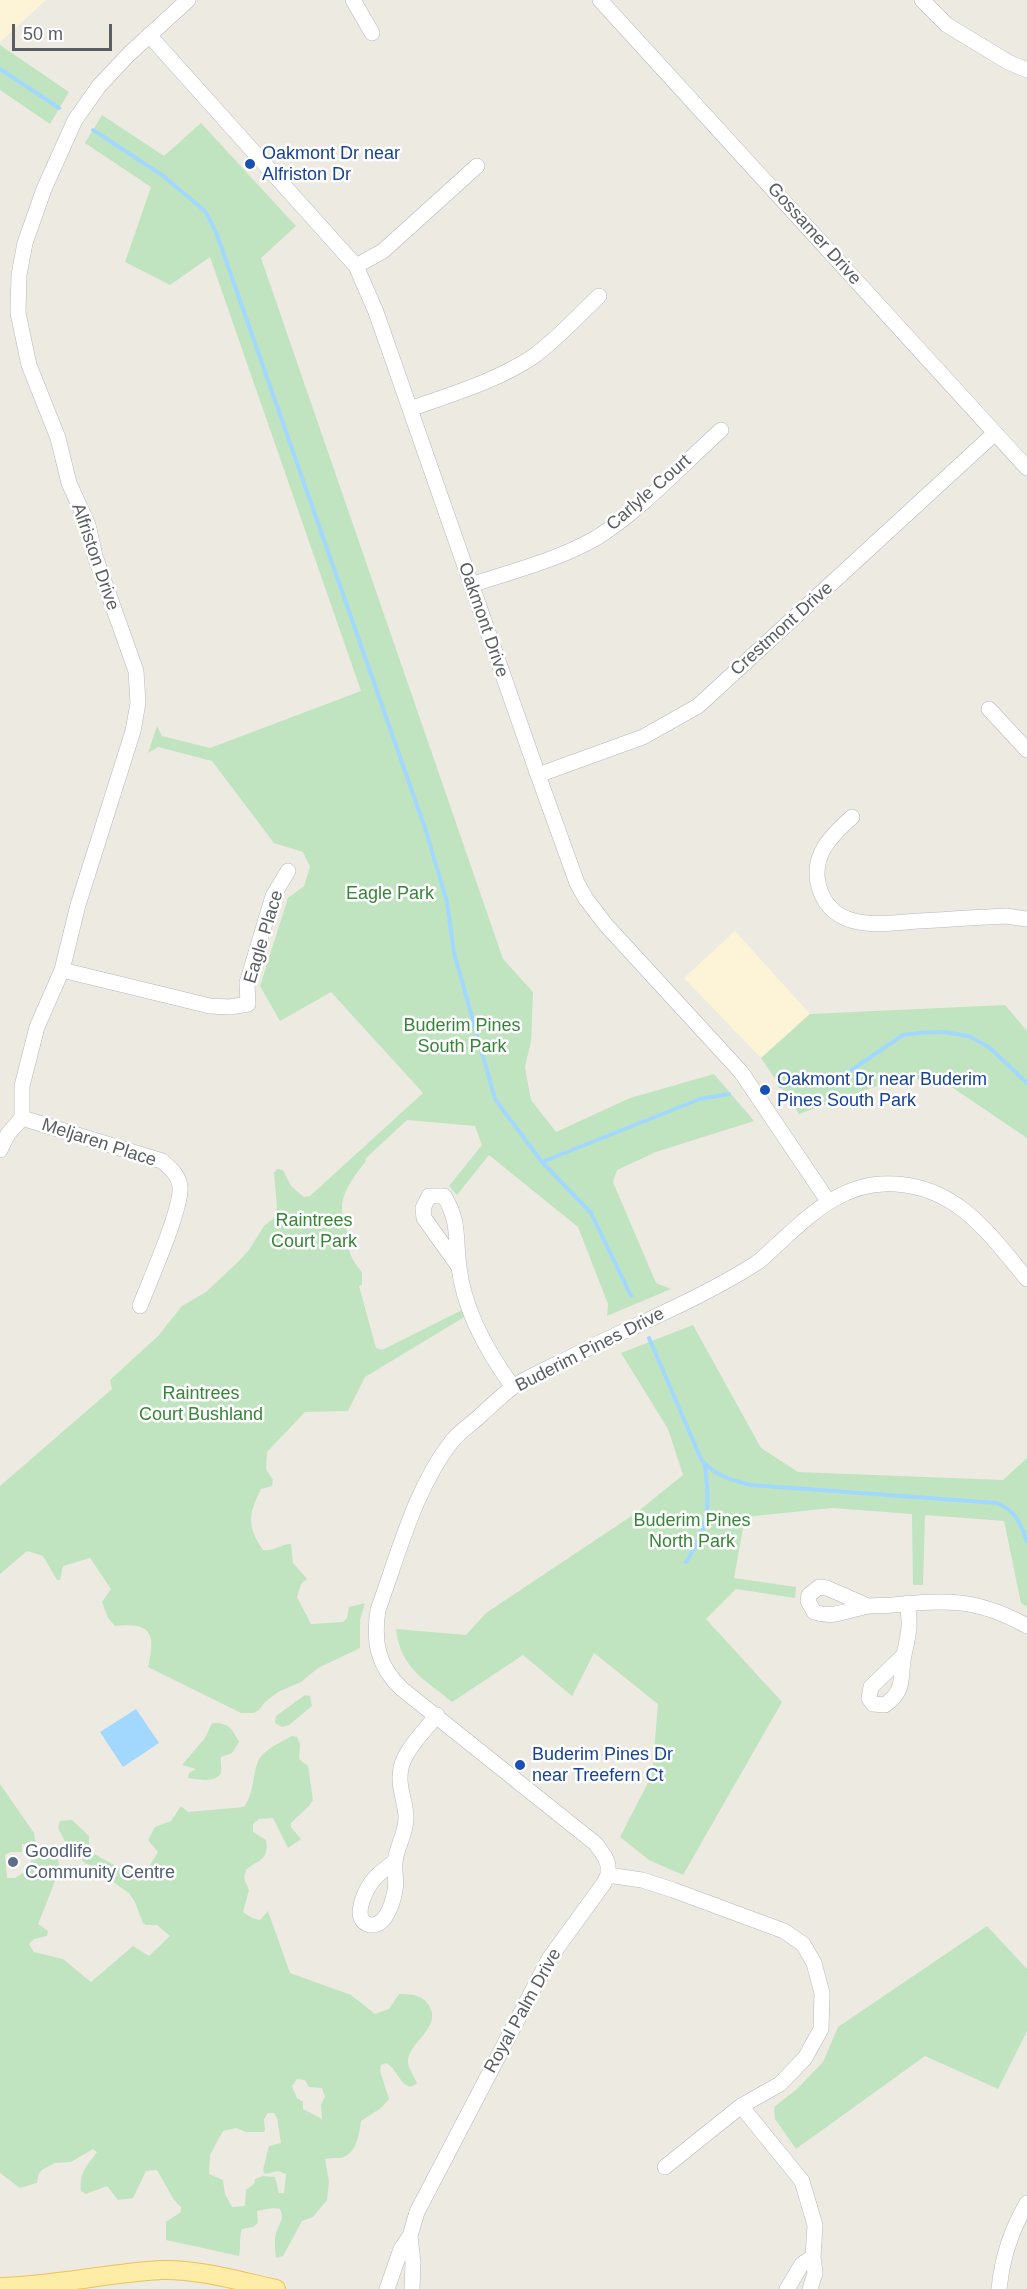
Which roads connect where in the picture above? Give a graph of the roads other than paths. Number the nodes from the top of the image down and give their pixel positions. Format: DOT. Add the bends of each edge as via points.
graph roads {
  1 [pos="188,0"];
  2 [pos="353,0"];
  3 [pos="600,0"];
  4 [pos="922,0"];
  5 [pos="372,33"];
  6 [pos="149,35"];
  7 [pos="1027,70"];
  8 [pos="477,166"];
  9 [pos="356,266"];
  10 [pos="599,296"];
  11 [pos="410,409"];
  12 [pos="721,430"];
  13 [pos="995,433"];
  14 [pos="1027,468"];
  15 [pos="471,585"];
  16 [pos="989,709"];
  17 [pos="1027,750"];
  18 [pos="538,775"];
  19 [pos="852,817"];
  20 [pos="288,872"];
  21 [pos="1027,919"];
  22 [pos="62,970"];
  23 [pos="22,1118"];
  24 [pos="0,1150"];
  25 [pos="828,1201"];
  26 [pos="459,1267"];
  27 [pos="1027,1279"];
  28 [pos="140,1306"];
  29 [pos="513,1388"];
  30 [pos="907,1603"];
  31 [pos="868,1606"];
  32 [pos="1027,1626"];
  33 [pos="904,1655"];
  34 [pos="436,1715"];
  35 [pos="395,1861"];
  36 [pos="608,1875"];
  37 [pos="741,2106"];
  38 [pos="665,2168"];
  39 [pos="1027,2203"];
  40 [pos="410,2236"];
  41 [pos="813,2257"];
  42 [pos="0,2287"];
  43 [pos="276,2289"];
  44 [pos="387,2289"];
  45 [pos="411,2289"];
  46 [pos="787,2289"];
  47 [pos="810,2289"];
  48 [pos="999,2289"];
  1 -- 6 [label="street, Alfriston Drive"];
  2 -- 5 [label="street"];
  3 -- 13 [label="street, Gossamer Drive"];
  4 -- 7 [label="street" via="947,25"];
  6 -- 9 [label="street, Oakmont Drive"];
  6 -- 22 [label="street, Alfriston Drive" via="99,86 66,136 24,243 19,275 18,313 29,365 88,525 95,556 136,671 138,694 136,718"];
  8 -- 9 [label="street" via="383,251"];
  9 -- 11 [label="street, Oakmont Drive" via="372,299"];
  10 -- 11 [label="street" via="522,363"];
  11 -- 15 [label="street, Oakmont Drive"];
  12 -- 15 [label="street, Carlyle Court" via="624,518 595,538 544,561"];
  13 -- 14 [label="street, Gossamer Drive"];
  13 -- 18 [label="street, Crestmont Drive" via="698,706 643,737"];
  15 -- 18 [label="street, Oakmont Drive"];
  16 -- 17 [label="street"];
  18 -- 25 [label="street, Oakmont Drive" via="568,861 586,898 606,925 741,1072"];
  19 -- 21 [label="street" via="828,839 817,872 827,903 845,918 867,925 1006,916"];
  20 -- 22 [label="street, Eagle Place" via="273,896 247,983 249,1004 210,1006"];
  22 -- 23 [label="street, Alfriston Drive" via="31,1048 22,1086"];
  23 -- 24 [label="street"];
  23 -- 28 [label="street, Meljaren Place" via="162,1161 174,1171 180,1187 177,1207"];
  25 -- 27 [label="street, Buderim Pines Drive" via="851,1190 880,1184 909,1185 933,1192 966,1210"];
  25 -- 29 [label="street, Buderim Pines Drive" via="757,1262 701,1296 624,1330"];
  26 -- 29 [label="street" via="485,1344"];
  29 -- 34 [label="street, Buderim Pines Drive" via="453,1440 426,1482 378,1610 374,1631 380,1660 390,1678"];
  30 -- 31 [label="street"];
  30 -- 32 [label="street" via="943,1600 974,1604"];
  30 -- 33 [label="street" via="910,1632"];
  34 -- 35 [label="street" via="401,1766 400,1792 406,1817"];
  34 -- 36 [label="street, Buderim Pines Drive" via="596,1844 605,1857"];
  36 -- 37 [label="street" via="642,1880 784,1931 803,1944 814,1963 822,1993 821,2029 806,2058 780,2084"];
  36 -- 40 [label="street, Royal Palm Drive" via="549,1959 417,2212"];
  37 -- 38 [label="street"];
  37 -- 41 [label="street" via="802,2181 815,2225"];
  39 -- 48 [label="street" via="1006,2250"];
  40 -- 44 [label="street, Royal Palm Drive"];
  40 -- 45 [label="street, Royal Palm Drive"];
  41 -- 46 [label="street" via="802,2264"];
  41 -- 47 [label="street" via="815,2273"];
  42 -- 43 [label="main road" via="163,2270"];
}
